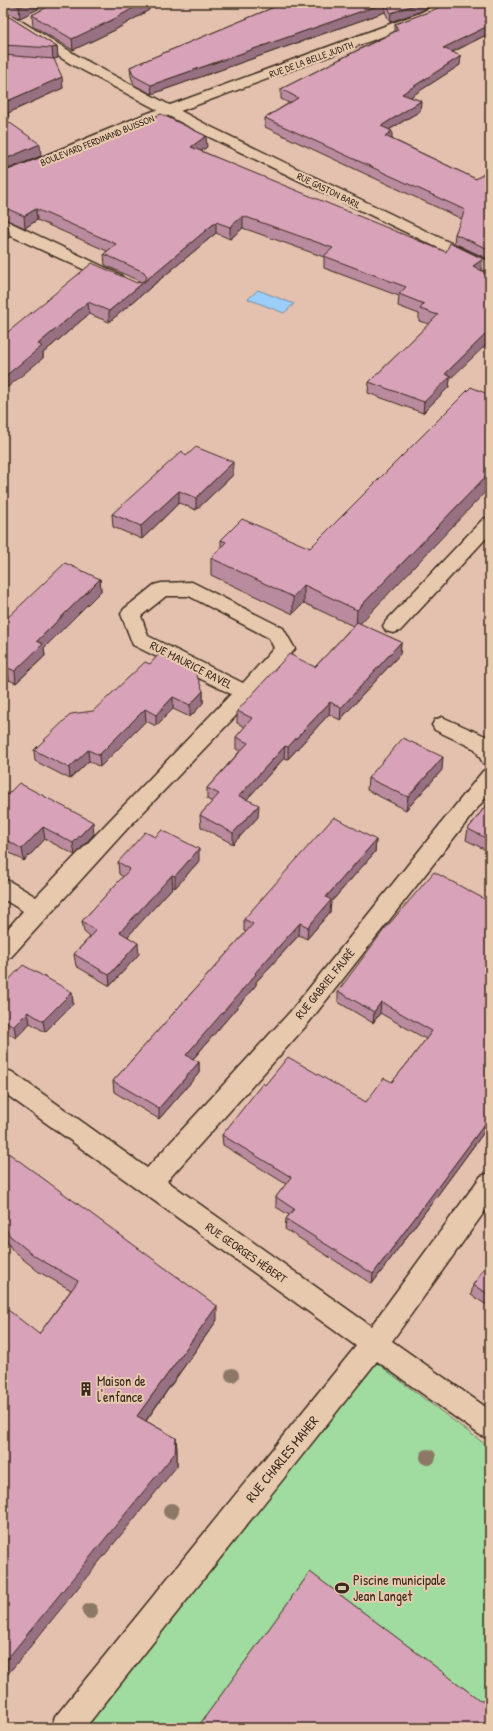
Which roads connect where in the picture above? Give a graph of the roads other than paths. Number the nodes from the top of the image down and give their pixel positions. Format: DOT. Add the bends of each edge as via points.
graph roads {
  1 [pos="451,3"];
  2 [pos="3,16"];
  3 [pos="76,61"];
  4 [pos="58,64"];
  5 [pos="169,111"];
  6 [pos="3,178"];
  7 [pos="3,224"];
  8 [pos="490,268"];
  9 [pos="131,285"];
  10 [pos="490,523"];
  11 [pos="393,626"];
  12 [pos="246,693"];
  13 [pos="442,725"];
  14 [pos="490,758"];
  15 [pos="490,777"];
  16 [pos="3,888"];
  17 [pos="38,909"];
  18 [pos="3,950"];
  19 [pos="3,1079"];
  20 [pos="149,1183"];
  21 [pos="490,1184"];
  22 [pos="374,1344"];
  23 [pos="490,1426"];
  24 [pos="66,1728"];
  1 -- 5 [label="street, RUE DE LA BELLE JUDITH" via="425,16"];
  2 -- 3 [label="street, RUE GASTON BARIL" via="26,23"];
  3 -- 4 [label="street"];
  3 -- 5 [label="street, RUE GASTON BARIL"];
  5 -- 6 [label="street, BOULEVARD FERDINAND BUISSON"];
  5 -- 8 [label="street, RUE GASTON BARIL"];
  7 -- 9 [label="street" via="15,232"];
  10 -- 11 [label="street"];
  12 -- 12 [label="street, RUE MAURICE RAVEL" via="140,640 131,614 161,590 192,588 276,633 285,649"];
  12 -- 17 [label="street, RUE MAURICE RAVEL"];
  13 -- 14 [label="street" via="483,744"];
  15 -- 20 [label="street, RUE GABRIEL FAURÉ" via="298,1018"];
  16 -- 17 [label="street"];
  17 -- 18 [label="street, RUE MAURICE RAVEL"];
  19 -- 20 [label="street, RUE GEORGES HÉBERT"];
  20 -- 22 [label="street, RUE GEORGES HÉBERT"];
  21 -- 22 [label="street, RUE CHARLES MAHER"];
  22 -- 23 [label="street, RUE GEORGES HÉBERT"];
  22 -- 24 [label="street, RUE CHARLES MAHER"];
}
